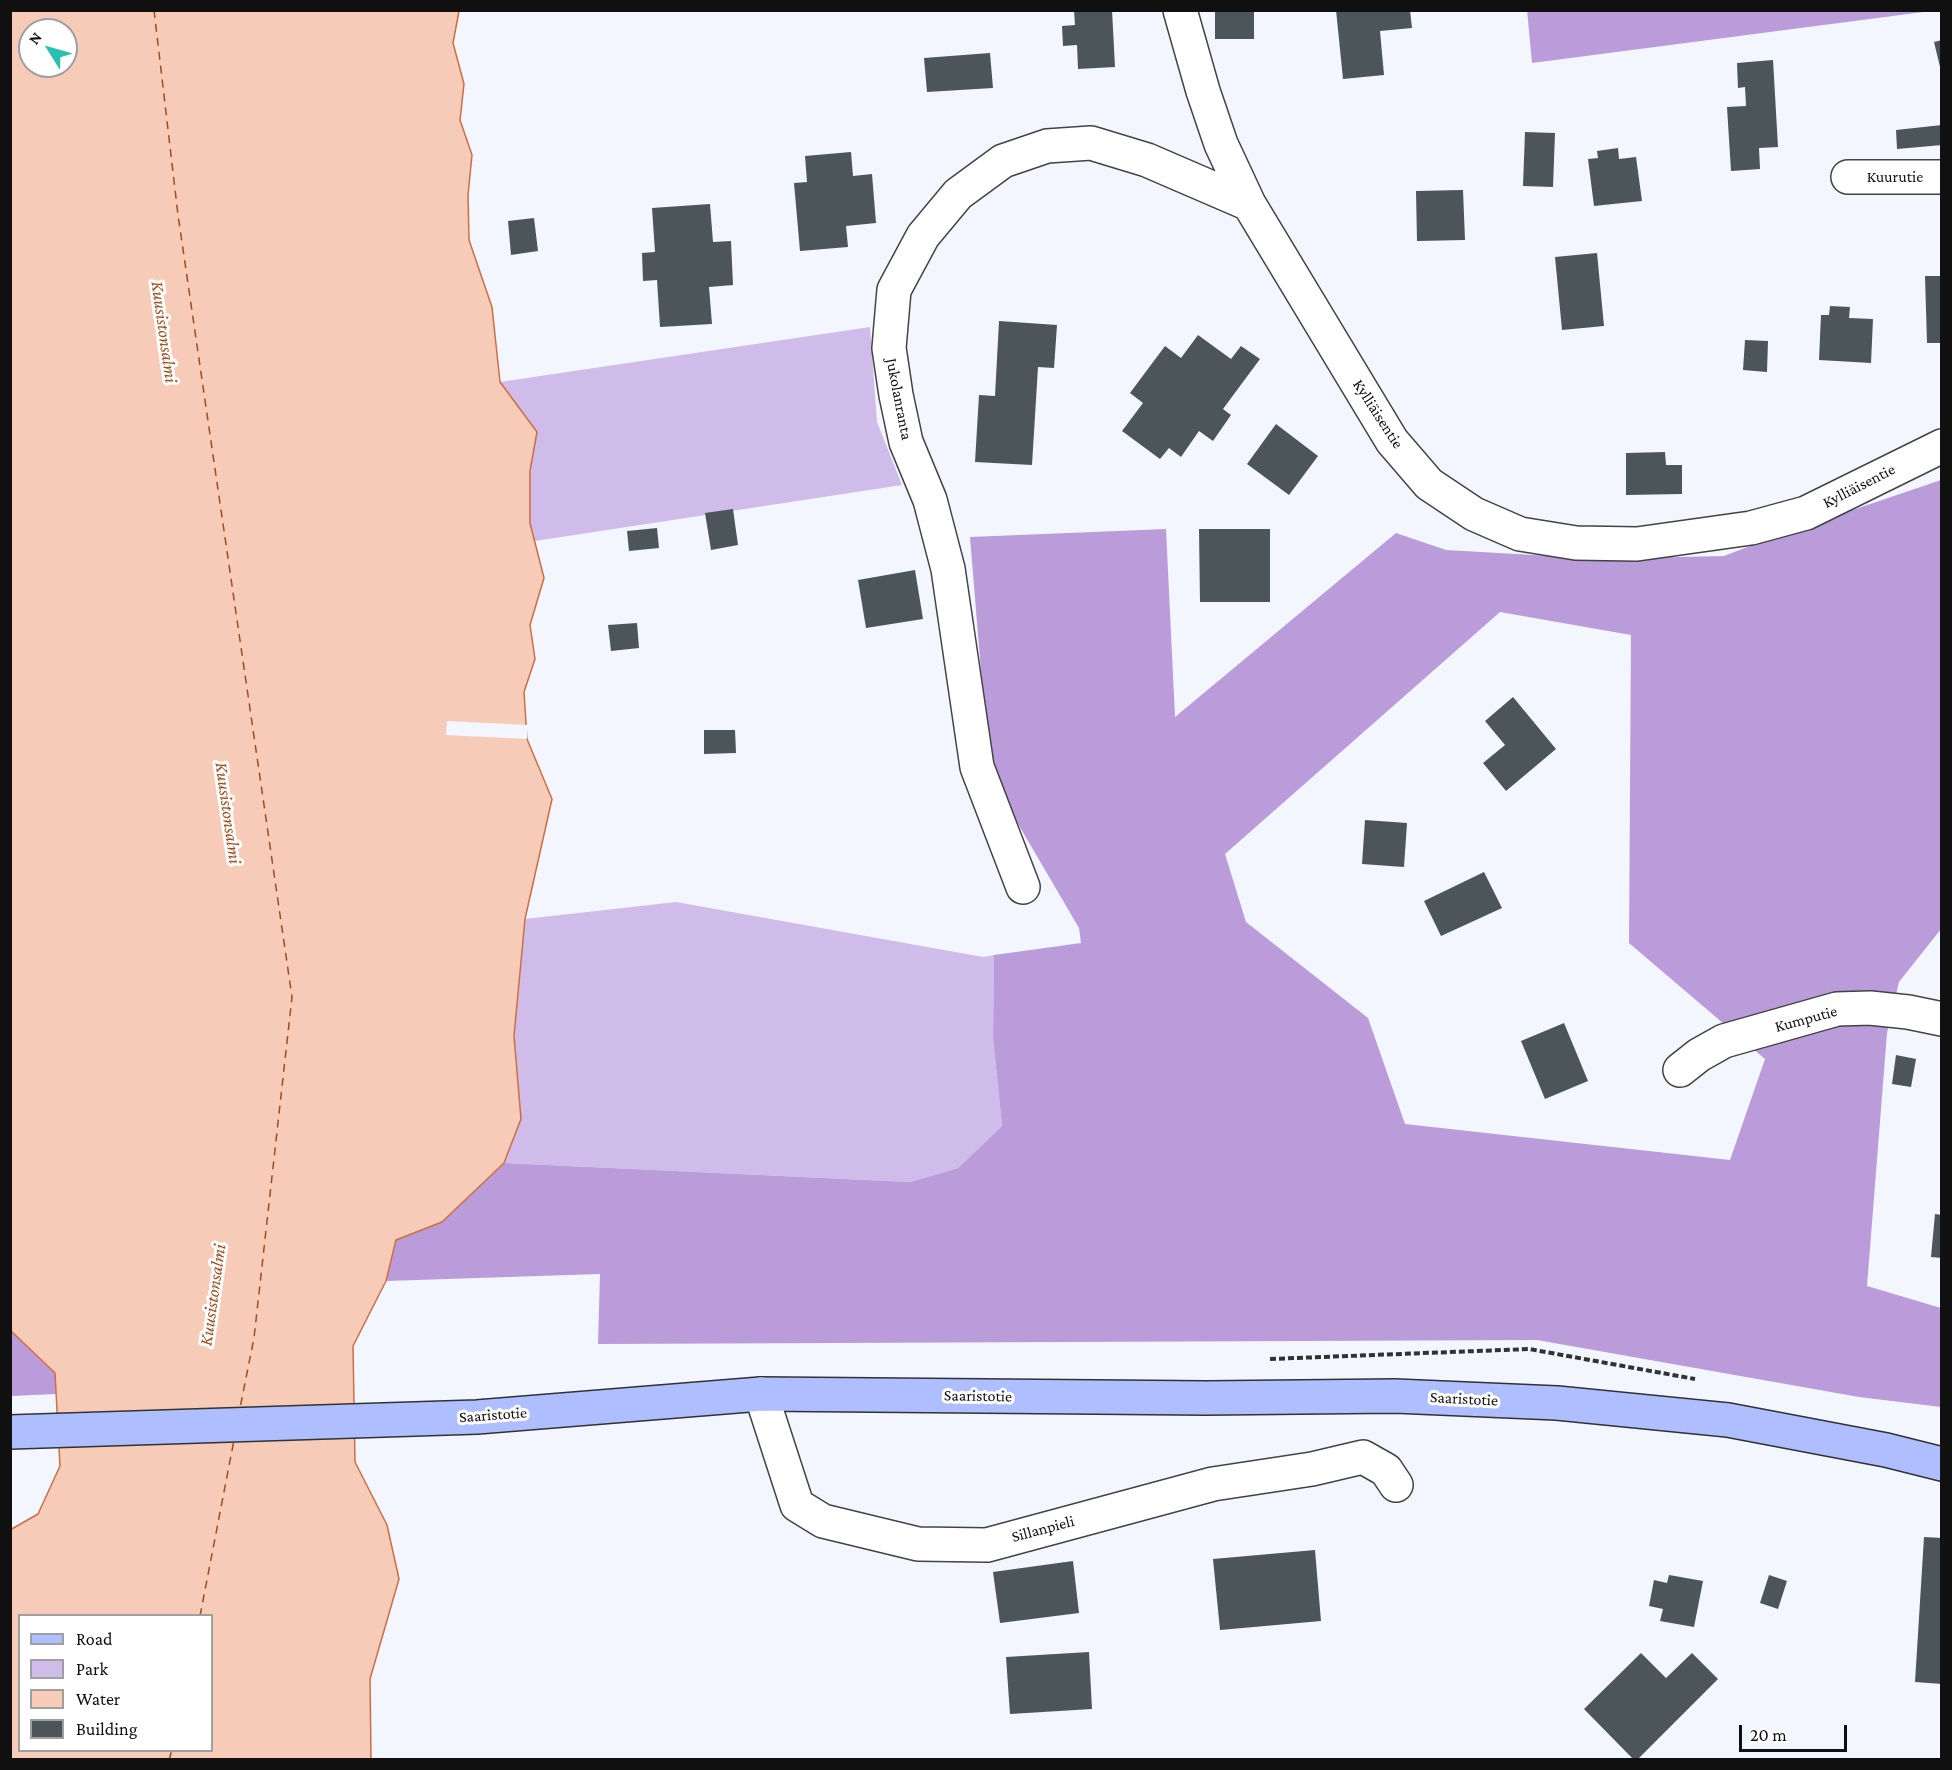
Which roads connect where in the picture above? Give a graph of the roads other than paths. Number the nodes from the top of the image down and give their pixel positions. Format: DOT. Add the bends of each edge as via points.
graph roads {
  1 [pos="1180,10"];
  2 [pos="1848,177"];
  3 [pos="1941,177"];
  4 [pos="1248,204"];
  5 [pos="1941,446"];
  6 [pos="1023,887"];
  7 [pos="1941,1019"];
  8 [pos="1680,1070"];
  9 [pos="761,1394"];
  10 [pos="10,1432"];
  11 [pos="1941,1464"];
  12 [pos="1396,1485"];
  1 -- 4 [label="street, Kylliäisentie" via="1221,144"];
  2 -- 3 [label="street, Kuurutie"];
  4 -- 5 [label="street, Kylliäisentie" via="1392,441 1429,484 1474,514 1520,534 1576,543 1637,544 1751,528 1806,513"];
  4 -- 6 [label="street, Jukolanranta" via="1147,160 1092,143 1047,146 1003,161 958,194 923,236 894,290 889,348 906,442 930,500 948,569 977,767"];
  7 -- 8 [label="street, Kumputie" via="1870,1008 1838,1009 1724,1041"];
  9 -- 10 [label="main road, Saaristotie" via="477,1417"];
  9 -- 11 [label="main road, Saaristotie" via="1194,1398 1395,1395 1557,1403 1728,1420"];
  9 -- 12 [label="street, Sillanpieli" via="797,1505 823,1521 918,1544 987,1545 1213,1484 1363,1457 1386,1470"];
}
